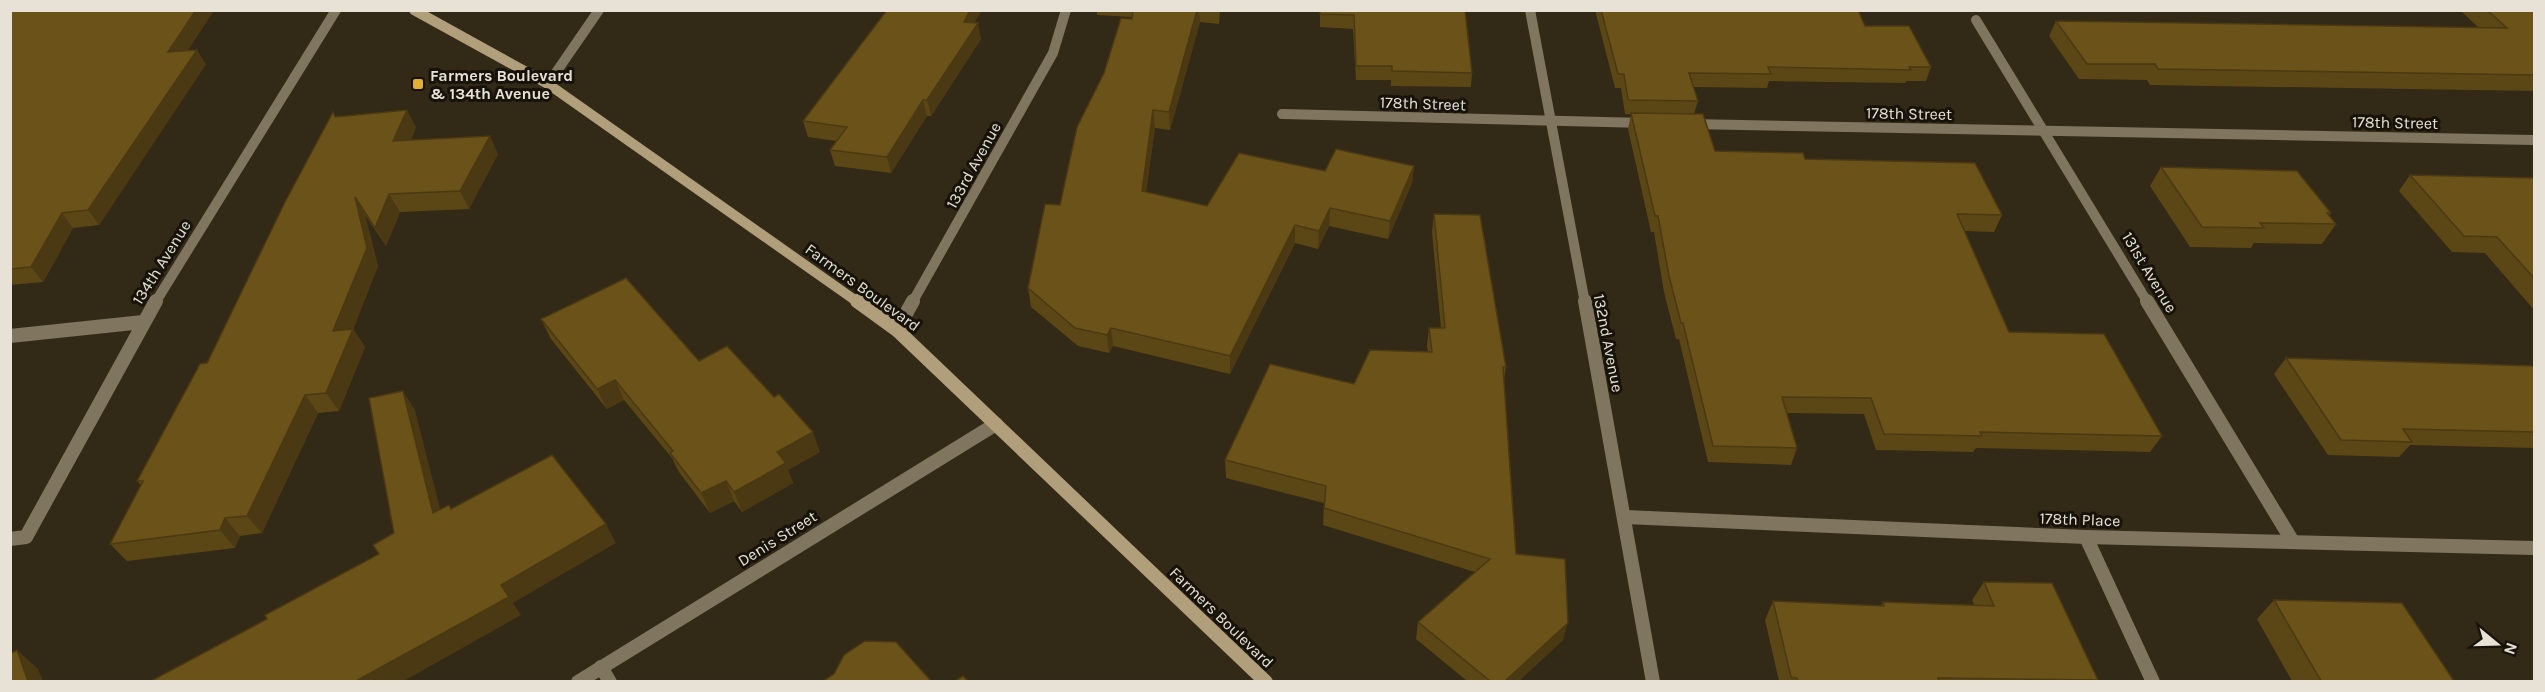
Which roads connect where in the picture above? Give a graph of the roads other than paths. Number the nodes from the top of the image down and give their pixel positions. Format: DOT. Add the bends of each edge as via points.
graph roads {
  1 [pos="336,10"];
  2 [pos="414,10"];
  3 [pos="599,10"];
  4 [pos="1066,10"];
  5 [pos="1530,10"];
  6 [pos="1976,20"];
  7 [pos="548,84"];
  8 [pos="1282,114"];
  9 [pos="1550,121"];
  10 [pos="1656,123"];
  11 [pos="1679,124"];
  12 [pos="2043,131"];
  13 [pos="2535,140"];
  14 [pos="143,322"];
  15 [pos="897,330"];
  16 [pos="10,336"];
  17 [pos="996,424"];
  18 [pos="1625,517"];
  19 [pos="2086,537"];
  20 [pos="10,539"];
  21 [pos="2293,542"];
  22 [pos="2535,548"];
  23 [pos="601,667"];
  24 [pos="578,681"];
  25 [pos="610,681"];
  26 [pos="1266,681"];
  27 [pos="1653,681"];
  28 [pos="2153,681"];
  1 -- 14 [label="street, 134th Avenue"];
  2 -- 7 [label="main road, Farmers Boulevard"];
  3 -- 7 [label="street"];
  4 -- 15 [label="street, 133rd Avenue" via="1053,53"];
  5 -- 9 [label="street, 132nd Avenue"];
  6 -- 12 [label="street, 131st Avenue"];
  7 -- 15 [label="main road, Farmers Boulevard"];
  8 -- 9 [label="street, 178th Street"];
  9 -- 10 [label="street, 178th Street"];
  9 -- 18 [label="street, 132nd Avenue"];
  11 -- 12 [label="street, 178th Street"];
  12 -- 13 [label="street, 178th Street"];
  12 -- 21 [label="street, 131st Avenue"];
  14 -- 16 [label="street"];
  14 -- 20 [label="street, 134th Avenue" via="26,537"];
  15 -- 17 [label="main road, Farmers Boulevard"];
  17 -- 23 [label="street, Denis Street"];
  17 -- 26 [label="main road, Farmers Boulevard"];
  18 -- 19 [label="street, 178th Place"];
  18 -- 27 [label="street, 132nd Avenue"];
  19 -- 21 [label="street, 178th Place"];
  19 -- 28 [label="street"];
  21 -- 22 [label="street, 178th Place"];
  23 -- 24 [label="street, Denis Street"];
  23 -- 25 [label="street"];
}
